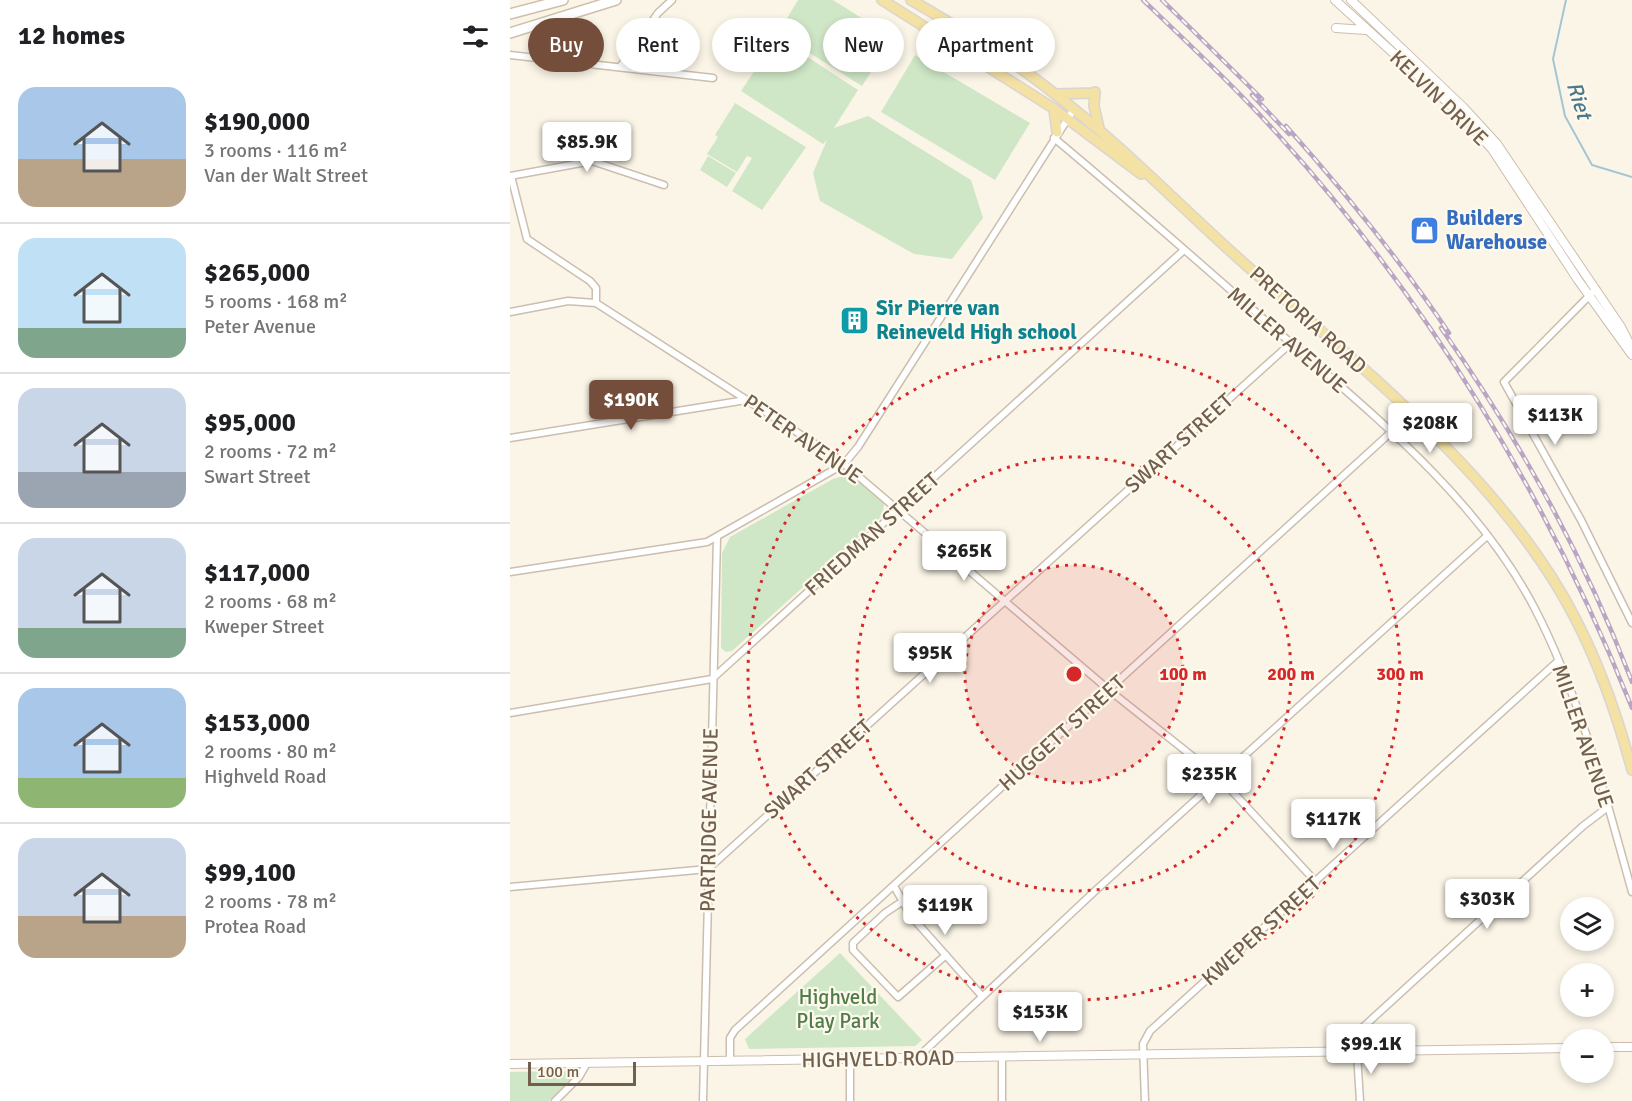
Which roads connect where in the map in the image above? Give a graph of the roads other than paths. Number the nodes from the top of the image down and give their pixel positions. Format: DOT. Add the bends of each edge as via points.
graph roads {
  1 [pos="563,0"];
  2 [pos="616,0"];
  3 [pos="672,0"];
  4 [pos="882,0"];
  5 [pos="911,0"];
  6 [pos="1335,0"];
  7 [pos="1351,0"];
  8 [pos="510,14"];
  9 [pos="655,18"];
  10 [pos="1336,28"];
  11 [pos="1367,31"];
  12 [pos="510,33"];
  13 [pos="510,55"];
  14 [pos="616,67"];
  15 [pos="662,72"];
  16 [pos="713,78"];
  17 [pos="1055,94"];
  18 [pos="1074,109"];
  19 [pos="1054,110"];
  20 [pos="1066,118"];
  21 [pos="1100,130"];
  22 [pos="1056,135"];
  23 [pos="511,176"];
  24 [pos="1155,183"];
  25 [pos="664,185"];
  26 [pos="1184,250"];
  27 [pos="1596,290"];
  28 [pos="1589,296"];
  29 [pos="596,303"];
  30 [pos="510,312"];
  31 [pos="1291,343"];
  32 [pos="1632,349"];
  33 [pos="1632,355"];
  34 [pos="747,400"];
  35 [pos="1411,414"];
  36 [pos="1392,434"];
  37 [pos="510,438"];
  38 [pos="844,464"];
  39 [pos="899,509"];
  40 [pos="1487,536"];
  41 [pos="717,538"];
  42 [pos="510,572"];
  43 [pos="1004,601"];
  44 [pos="1631,618"];
  45 [pos="1557,662"];
  46 [pos="712,680"];
  47 [pos="1109,690"];
  48 [pos="510,713"];
  49 [pos="1632,770"];
  50 [pos="1221,779"];
  51 [pos="1608,807"];
  52 [pos="708,869"];
  53 [pos="1316,882"];
  54 [pos="894,886"];
  55 [pos="510,887"];
  56 [pos="1632,892"];
  57 [pos="903,901"];
  58 [pos="946,955"];
  59 [pos="982,996"];
  60 [pos="1614,1047"];
  61 [pos="1632,1047"];
  62 [pos="1560,1048"];
  63 [pos="1358,1051"];
  64 [pos="1143,1054"];
  65 [pos="1002,1057"];
  66 [pos="916,1058"];
  67 [pos="850,1059"];
  68 [pos="703,1061"];
  69 [pos="730,1061"];
  70 [pos="587,1063"];
  71 [pos="510,1064"];
  72 [pos="555,1101"];
  73 [pos="703,1101"];
  74 [pos="850,1101"];
  75 [pos="1002,1101"];
  76 [pos="1145,1101"];
  77 [pos="1360,1101"];
  1 -- 8 [label="main road"];
  2 -- 12 [label="main road"];
  3 -- 9 [label="street"];
  4 -- 19 [label="main road, PRETORIA ROAD"];
  5 -- 17 [label="main road, PRETORIA ROAD" via="989,45"];
  6 -- 11 [label="street, KELVIN DRIVE"];
  7 -- 27 [label="street, KELVIN DRIVE" via="1497,144"];
  10 -- 11 [label="street"];
  11 -- 28 [label="street, KELVIN DRIVE" via="1457,111 1492,149"];
  13 -- 14 [label="street"];
  15 -- 16 [label="street"];
  17 -- 18 [label="main road, PRETORIA ROAD"];
  17 -- 21 [label="main road" via="1095,92"];
  18 -- 20 [label="street"];
  18 -- 21 [label="main road, PRETORIA ROAD"];
  19 -- 20 [label="main road, PRETORIA ROAD"];
  19 -- 22 [label="main road"];
  20 -- 22 [label="street"];
  20 -- 24 [label="main road, PRETORIA ROAD"];
  21 -- 24 [label="main road, PRETORIA ROAD"];
  22 -- 26 [label="street, MILLER AVENUE"];
  22 -- 38 [label="street"];
  23 -- 25 [label="street" via="592,161"];
  23 -- 29 [label="street" via="527,239 590,281 596,288"];
  24 -- 35 [label="main road, PRETORIA ROAD"];
  26 -- 31 [label="street, MILLER AVENUE"];
  26 -- 39 [label="street, FRIEDMAN STREET"];
  27 -- 28 [label="street"];
  27 -- 32 [label="street, KELVIN DRIVE"];
  28 -- 33 [label="street, KELVIN DRIVE"];
  28 -- 44 [label="street" via="1504,382 1548,457"];
  29 -- 30 [label="street" via="568,301"];
  29 -- 34 [label="street, PETER AVENUE"];
  31 -- 36 [label="street, MILLER AVENUE"];
  31 -- 43 [label="street, SWART STREET"];
  34 -- 37 [label="street"];
  34 -- 38 [label="street, PETER AVENUE"];
  35 -- 36 [label="street, HUGGETT STREET"];
  35 -- 49 [label="main road, PRETORIA ROAD" via="1492,497 1550,574 1595,662"];
  36 -- 40 [label="street, MILLER AVENUE" via="1461,501"];
  36 -- 47 [label="street, HUGGETT STREET"];
  38 -- 39 [label="street, PETER AVENUE"];
  38 -- 41 [label="street"];
  39 -- 43 [label="street, PETER AVENUE"];
  39 -- 46 [label="street, FRIEDMAN STREET"];
  40 -- 45 [label="street, MILLER AVENUE" via="1536,611"];
  40 -- 50 [label="street"];
  41 -- 42 [label="street"];
  41 -- 46 [label="street, PARTRIDGE AVENUE"];
  43 -- 47 [label="street, PETER AVENUE"];
  43 -- 52 [label="street, SWART STREET"];
  45 -- 51 [label="street, MILLER AVENUE" via="1587,736"];
  45 -- 53 [label="street, KWEPER STREET"];
  46 -- 48 [label="street"];
  46 -- 52 [label="street, PARTRIDGE AVENUE"];
  47 -- 50 [label="street, PETER AVENUE"];
  47 -- 54 [label="street, HUGGETT STREET"];
  50 -- 53 [label="street, PETER AVENUE"];
  50 -- 59 [label="street"];
  51 -- 56 [label="street, MILLER AVENUE"];
  51 -- 63 [label="street" via="1361,1029 1356,1037"];
  52 -- 55 [label="street"];
  52 -- 68 [label="street, PARTRIDGE AVENUE"];
  53 -- 64 [label="street, KWEPER STREET" via="1150,1031 1144,1040"];
  54 -- 57 [label="street"];
  54 -- 69 [label="street, HUGGETT STREET" via="735,1030 730,1038"];
  57 -- 58 [label="street" via="911,916"];
  57 -- 58 [label="street" via="883,915 852,948 898,997"];
  58 -- 59 [label="street"];
  59 -- 66 [label="street"];
  60 -- 61 [label="street"];
  62 -- 63 [label="street, HIGHVELD ROAD"];
  63 -- 64 [label="street, HIGHVELD ROAD"];
  63 -- 77 [label="street"];
  64 -- 65 [label="street, HIGHVELD ROAD"];
  64 -- 76 [label="street, KWEPER STREET"];
  65 -- 66 [label="street, HIGHVELD ROAD"];
  65 -- 75 [label="street"];
  66 -- 67 [label="street, HIGHVELD ROAD"];
  67 -- 69 [label="street, HIGHVELD ROAD"];
  67 -- 74 [label="street"];
  68 -- 69 [label="street, HIGHVELD ROAD"];
  68 -- 70 [label="street, HIGHVELD ROAD"];
  68 -- 73 [label="street, PARTRIDGE AVENUE"];
  70 -- 71 [label="street, HIGHVELD ROAD"];
  70 -- 72 [label="street"];
}
